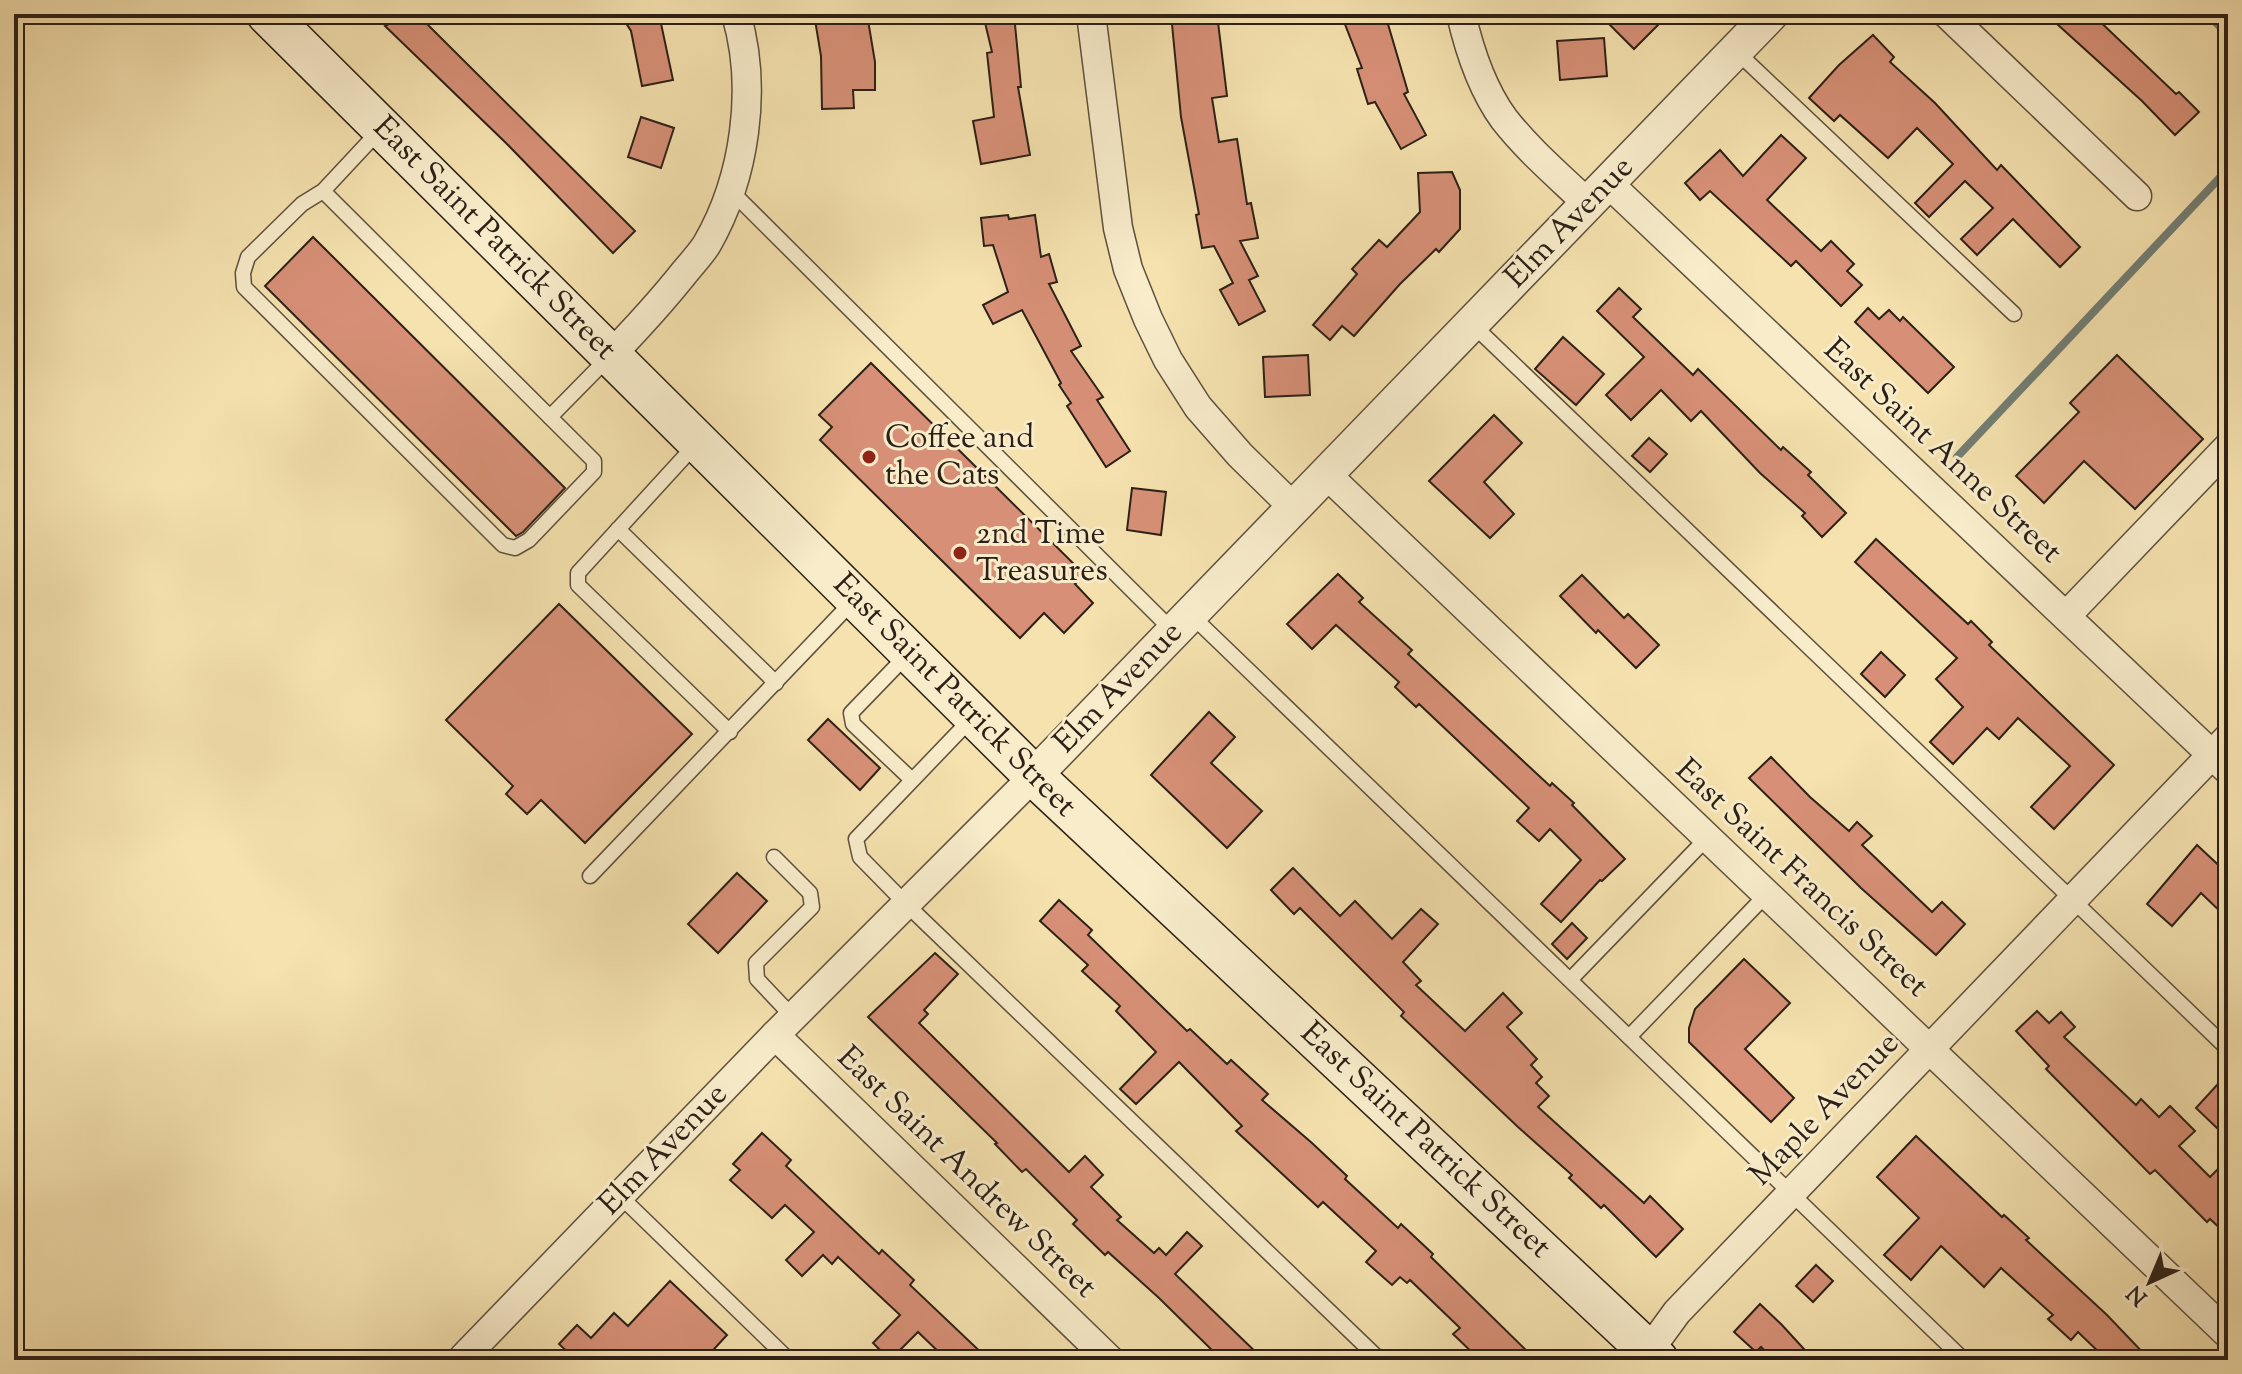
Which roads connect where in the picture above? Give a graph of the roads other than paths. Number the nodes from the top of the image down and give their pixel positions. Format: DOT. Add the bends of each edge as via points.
graph roads {
  1 [pos="267,14"];
  2 [pos="736,14"];
  3 [pos="1091,14"];
  4 [pos="1461,14"];
  5 [pos="1771,14"];
  6 [pos="1947,14"];
  7 [pos="1736,51"];
  8 [pos="382,128"];
  9 [pos="323,191"];
  10 [pos="731,191"];
  11 [pos="1598,194"];
  12 [pos="2137,196"];
  13 [pos="2014,314"];
  14 [pos="1472,324"];
  15 [pos="611,355"];
  16 [pos="550,417"];
  17 [pos="699,442"];
  18 [pos="2228,447"];
  19 [pos="1326,474"];
  20 [pos="1293,507"];
  21 [pos="618,529"];
  22 [pos="856,599"];
  23 [pos="2066,616"];
  24 [pos="1182,623"];
  25 [pos="909,652"];
  26 [pos="776,683"];
  27 [pos="974,716"];
  28 [pos="730,732"];
  29 [pos="2223,754"];
  30 [pos="1034,776"];
  31 [pos="912,780"];
  32 [pos="1707,838"];
  33 [pos="774,857"];
  34 [pos="590,876"];
  35 [pos="1766,895"];
  36 [pos="2071,898"];
  37 [pos="906,904"];
  38 [pos="1570,980"];
  39 [pos="784,1026"];
  40 [pos="1629,1037"];
  41 [pos="1931,1049"];
  42 [pos="2228,1049"];
  43 [pos="1791,1194"];
  44 [pos="620,1196"];
  45 [pos="2228,1334"];
  46 [pos="1650,1357"];
  47 [pos="463,1359"];
  48 [pos="789,1360"];
  49 [pos="1110,1360"];
  50 [pos="1380,1360"];
  51 [pos="1964,1360"];
  1 -- 8 [label="main road, East Saint Patrick Street"];
  2 -- 10 [label="street" via="747,80 744,131"];
  3 -- 20 [label="street" via="1118,228 1148,319 1198,407"];
  4 -- 11 [label="street, East Saint Anne Street" via="1483,80 1503,118 1538,156"];
  5 -- 7 [label="street, Elm Avenue"];
  6 -- 12 [label="street"];
  7 -- 11 [label="street, Elm Avenue"];
  7 -- 13 [label="lane"];
  8 -- 9 [label="lane"];
  8 -- 15 [label="main road, East Saint Patrick Street"];
  9 -- 16 [label="lane"];
  9 -- 16 [label="lane" via="302,204 248,257 244,287 503,545 515,548 529,540 594,472 594,461"];
  10 -- 15 [label="street" via="706,245"];
  10 -- 24 [label="lane"];
  11 -- 14 [label="street, Elm Avenue"];
  11 -- 23 [label="street, East Saint Anne Street"];
  14 -- 19 [label="street, Elm Avenue"];
  14 -- 36 [label="lane"];
  15 -- 16 [label="lane"];
  15 -- 17 [label="main road, East Saint Patrick Street"];
  17 -- 21 [label="lane"];
  17 -- 22 [label="main road, East Saint Patrick Street"];
  18 -- 23 [label="street"];
  19 -- 20 [label="street, Elm Avenue"];
  19 -- 32 [label="street, East Saint Francis Street"];
  20 -- 24 [label="street, Elm Avenue"];
  21 -- 26 [label="lane"];
  21 -- 28 [label="lane" via="578,573 578,585"];
  22 -- 25 [label="main road, East Saint Patrick Street"];
  22 -- 26 [label="lane"];
  23 -- 29 [label="street, East Saint Anne Street"];
  24 -- 30 [label="street, Elm Avenue"];
  24 -- 38 [label="lane"];
  25 -- 27 [label="main road, East Saint Patrick Street"];
  25 -- 31 [label="lane" via="851,713 853,724"];
  26 -- 28 [label="lane"];
  27 -- 30 [label="main road, East Saint Patrick Street"];
  27 -- 31 [label="lane"];
  28 -- 34 [label="lane"];
  29 -- 36 [label="street, Maple Avenue"];
  30 -- 37 [label="street, Elm Avenue"];
  30 -- 46 [label="main road, East Saint Patrick Street"];
  31 -- 37 [label="lane" via="856,839 860,857"];
  32 -- 35 [label="street, East Saint Francis Street"];
  32 -- 38 [label="lane"];
  33 -- 39 [label="lane" via="810,893 812,907 756,963 757,979"];
  35 -- 40 [label="lane"];
  35 -- 41 [label="street, East Saint Francis Street"];
  36 -- 41 [label="street, Maple Avenue"];
  36 -- 42 [label="lane"];
  37 -- 39 [label="street, Elm Avenue"];
  37 -- 50 [label="lane"];
  38 -- 40 [label="lane"];
  39 -- 44 [label="street, Elm Avenue"];
  39 -- 49 [label="street, East Saint Andrew Street"];
  40 -- 43 [label="lane"];
  41 -- 43 [label="street, Maple Avenue"];
  41 -- 45 [label="street, East Saint Francis Street"];
  43 -- 46 [label="street, Maple Avenue" via="1677,1312"];
  43 -- 51 [label="lane"];
  44 -- 47 [label="street, Elm Avenue"];
  44 -- 48 [label="lane"];
}
